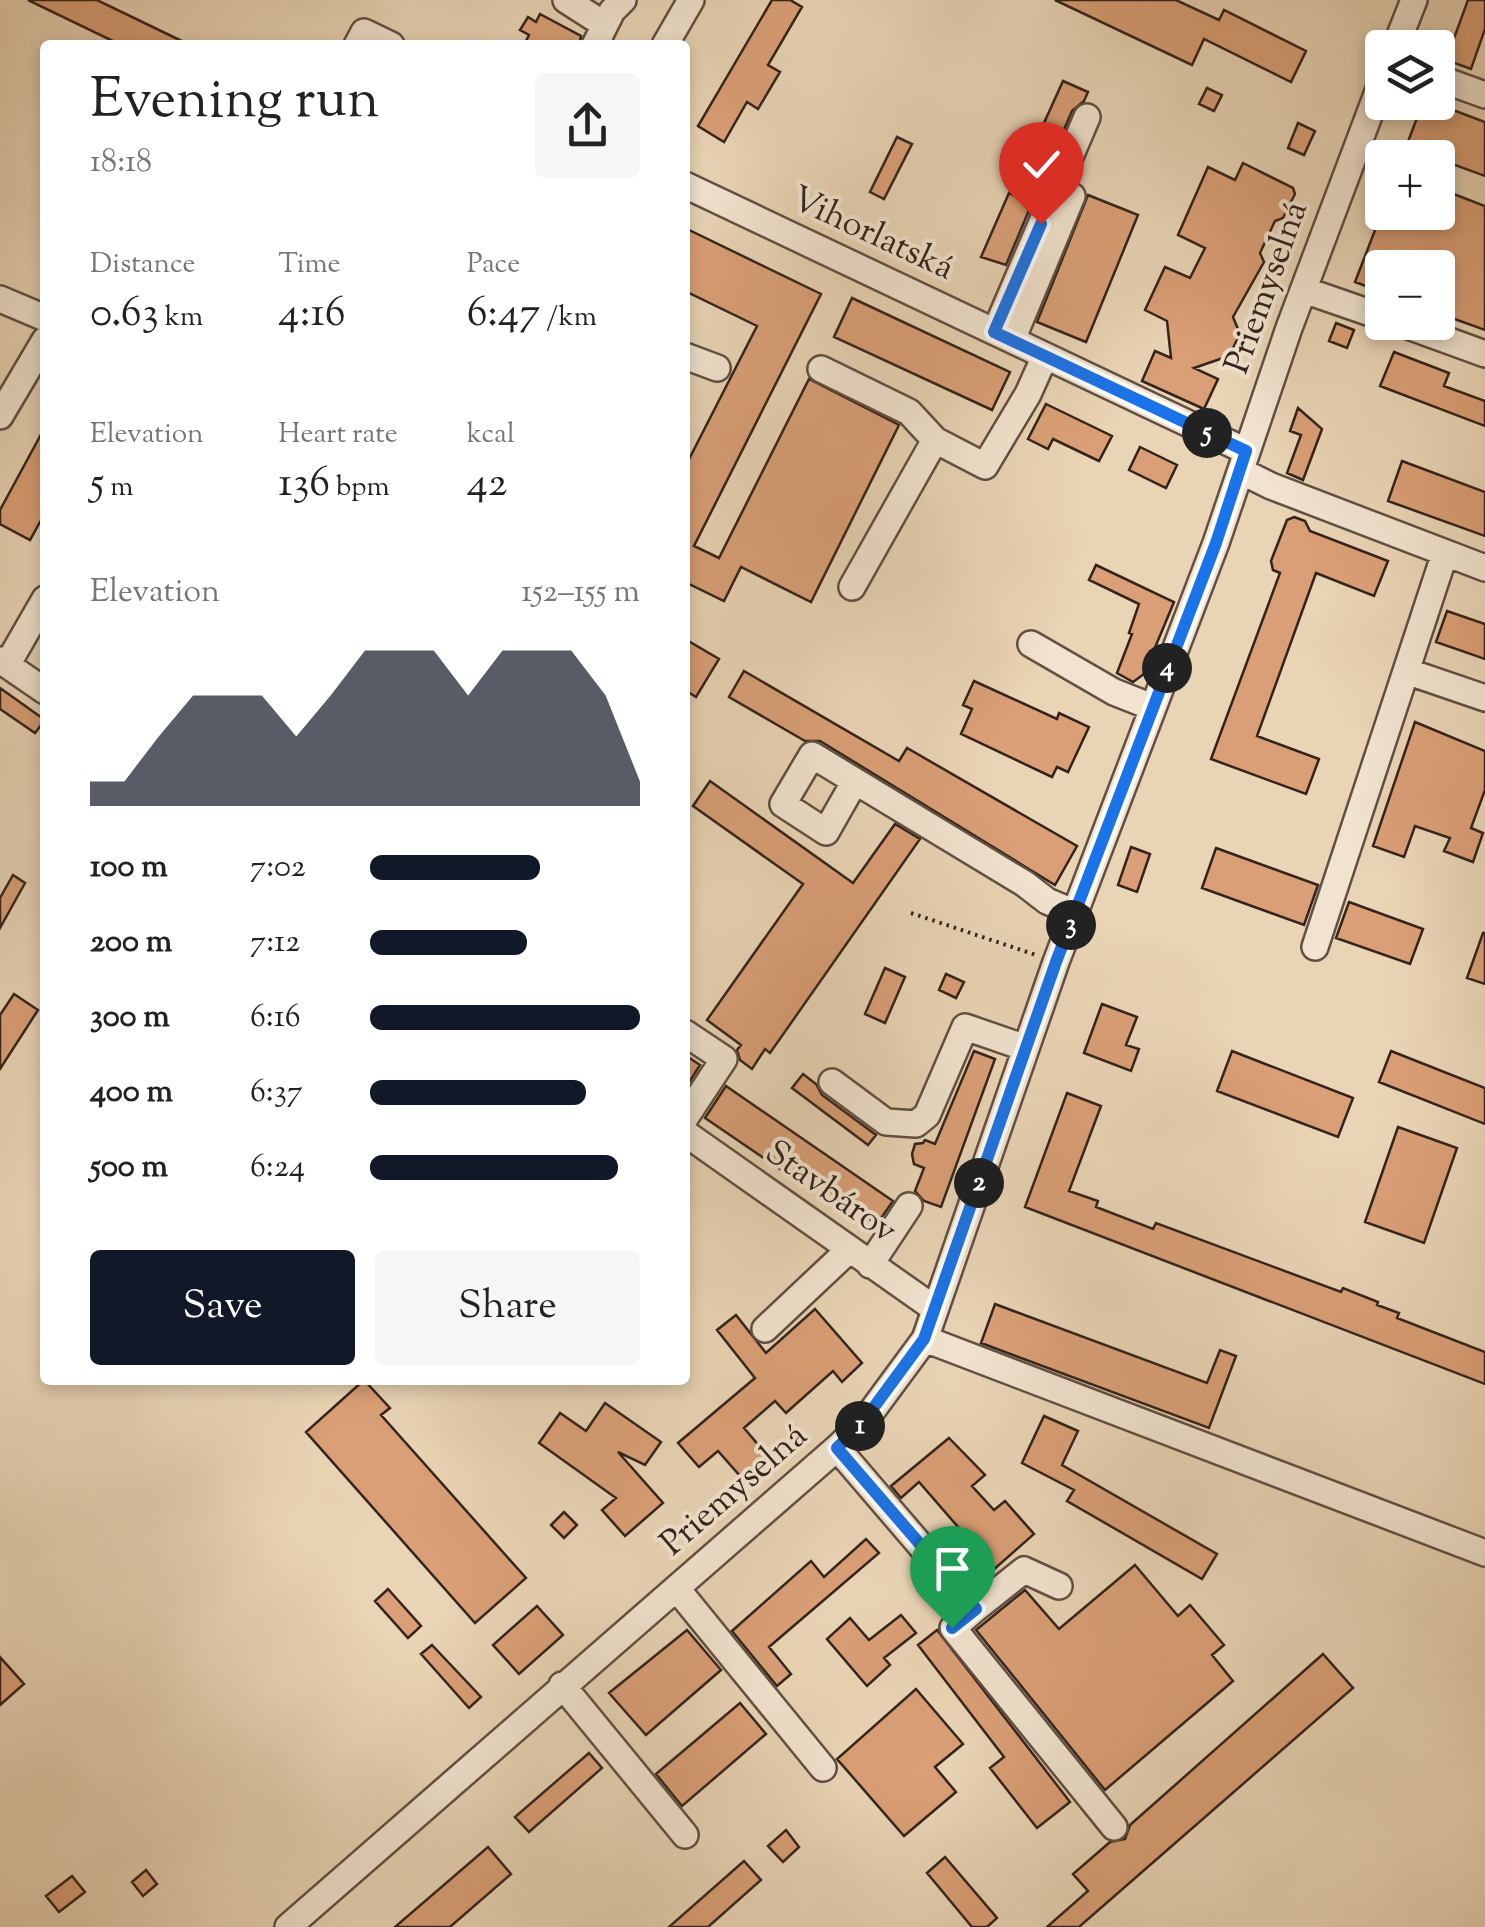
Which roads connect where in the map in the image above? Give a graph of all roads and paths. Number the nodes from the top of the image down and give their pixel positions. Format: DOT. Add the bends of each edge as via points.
graph roads {
  1 [pos="566,0"];
  2 [pos="623,0"];
  3 [pos="691,0"];
  4 [pos="1414,0"];
  5 [pos="1403,30"];
  6 [pos="600,35"];
  7 [pos="360,40"];
  8 [pos="381,40"];
  9 [pos="668,40"];
  10 [pos="1455,84"];
  11 [pos="1485,95"];
  12 [pos="1087,117"];
  13 [pos="1367,120"];
  14 [pos="690,187"];
  15 [pos="1072,196"];
  16 [pos="1304,290"];
  17 [pos="0,299"];
  18 [pos="1365,312"];
  19 [pos="40,316"];
  20 [pos="1004,336"];
  21 [pos="1446,340"];
  22 [pos="40,348"];
  23 [pos="1485,354"];
  24 [pos="1045,356"];
  25 [pos="690,358"];
  26 [pos="716,368"];
  27 [pos="821,370"];
  28 [pos="0,416"];
  29 [pos="936,440"];
  30 [pos="1243,461"];
  31 [pos="1445,553"];
  32 [pos="1485,568"];
  33 [pos="852,586"];
  34 [pos="40,608"];
  35 [pos="1030,644"];
  36 [pos="3,663"];
  37 [pos="1406,671"];
  38 [pos="40,688"];
  39 [pos="1485,698"];
  40 [pos="1152,708"];
  41 [pos="855,781"];
  42 [pos="911,912"];
  43 [pos="1075,913"];
  44 [pos="1315,947"];
  45 [pos="1056,962"];
  46 [pos="690,1036"];
  47 [pos="1026,1048"];
  48 [pos="832,1082"];
  49 [pos="690,1110"];
  50 [pos="690,1137"];
  51 [pos="909,1206"];
  52 [pos="860,1257"];
  53 [pos="936,1309"];
  54 [pos="765,1329"];
  55 [pos="924,1339"];
  56 [pos="837,1448"];
  57 [pos="1485,1552"];
  58 [pos="1059,1586"];
  59 [pos="676,1589"];
  60 [pos="976,1609"];
  61 [pos="562,1686"];
  62 [pos="823,1768"];
  63 [pos="1114,1827"];
  64 [pos="685,1835"];
  65 [pos="288,1927"];
  1 -- 6 [label="street"];
  2 -- 6 [label="street"];
  3 -- 9 [label="street"];
  4 -- 5 [label="street"];
  7 -- 8 [label="street" via="364,32"];
  10 -- 11 [label="street"];
  12 -- 20 [label="street"];
  13 -- 16 [label="street, Priemyselná"];
  14 -- 20 [label="street, Vihorlatská"];
  15 -- 20 [label="street"];
  16 -- 18 [label="street"];
  16 -- 30 [label="street, Priemyselná"];
  17 -- 19 [label="street"];
  20 -- 24 [label="street, Vihorlatská"];
  21 -- 23 [label="street"];
  22 -- 28 [label="street"];
  24 -- 29 [label="street" via="986,466"];
  24 -- 30 [label="street, Vihorlatská"];
  25 -- 26 [label="street"];
  27 -- 29 [label="street" via="909,412"];
  29 -- 33 [label="street"];
  30 -- 31 [label="street, Vihorlatská" via="1271,486"];
  30 -- 40 [label="street, Priemyselná"];
  31 -- 32 [label="street, Vihorlatská"];
  31 -- 37 [label="street"];
  34 -- 36 [label="street"];
  35 -- 40 [label="street"];
  36 -- 38 [label="street"];
  37 -- 39 [label="street"];
  37 -- 44 [label="street"];
  40 -- 43 [label="street, Priemyselná"];
  41 -- 43 [label="street"];
  42 -- 45 [label="path"];
  43 -- 45 [label="street, Priemyselná"];
  45 -- 47 [label="street, Priemyselná"];
  46 -- 49 [label="street" via="724,1059"];
  47 -- 48 [label="street" via="965,1027 927,1115 916,1124 886,1122"];
  47 -- 53 [label="street, Priemyselná"];
  50 -- 52 [label="street, Stavbárov"];
  51 -- 52 [label="street"];
  52 -- 53 [label="street, Stavbárov"];
  52 -- 54 [label="street"];
  53 -- 55 [label="street, Priemyselná"];
  55 -- 56 [label="street, Priemyselná"];
  55 -- 57 [label="street"];
  56 -- 59 [label="street, Priemyselná"];
  56 -- 60 [label="street"];
  58 -- 60 [label="street" via="1024,1570"];
  59 -- 61 [label="street, Priemyselná"];
  59 -- 62 [label="street"];
  60 -- 63 [label="street" via="952,1628"];
  61 -- 64 [label="street"];
  61 -- 65 [label="street, Priemyselná"];
}
